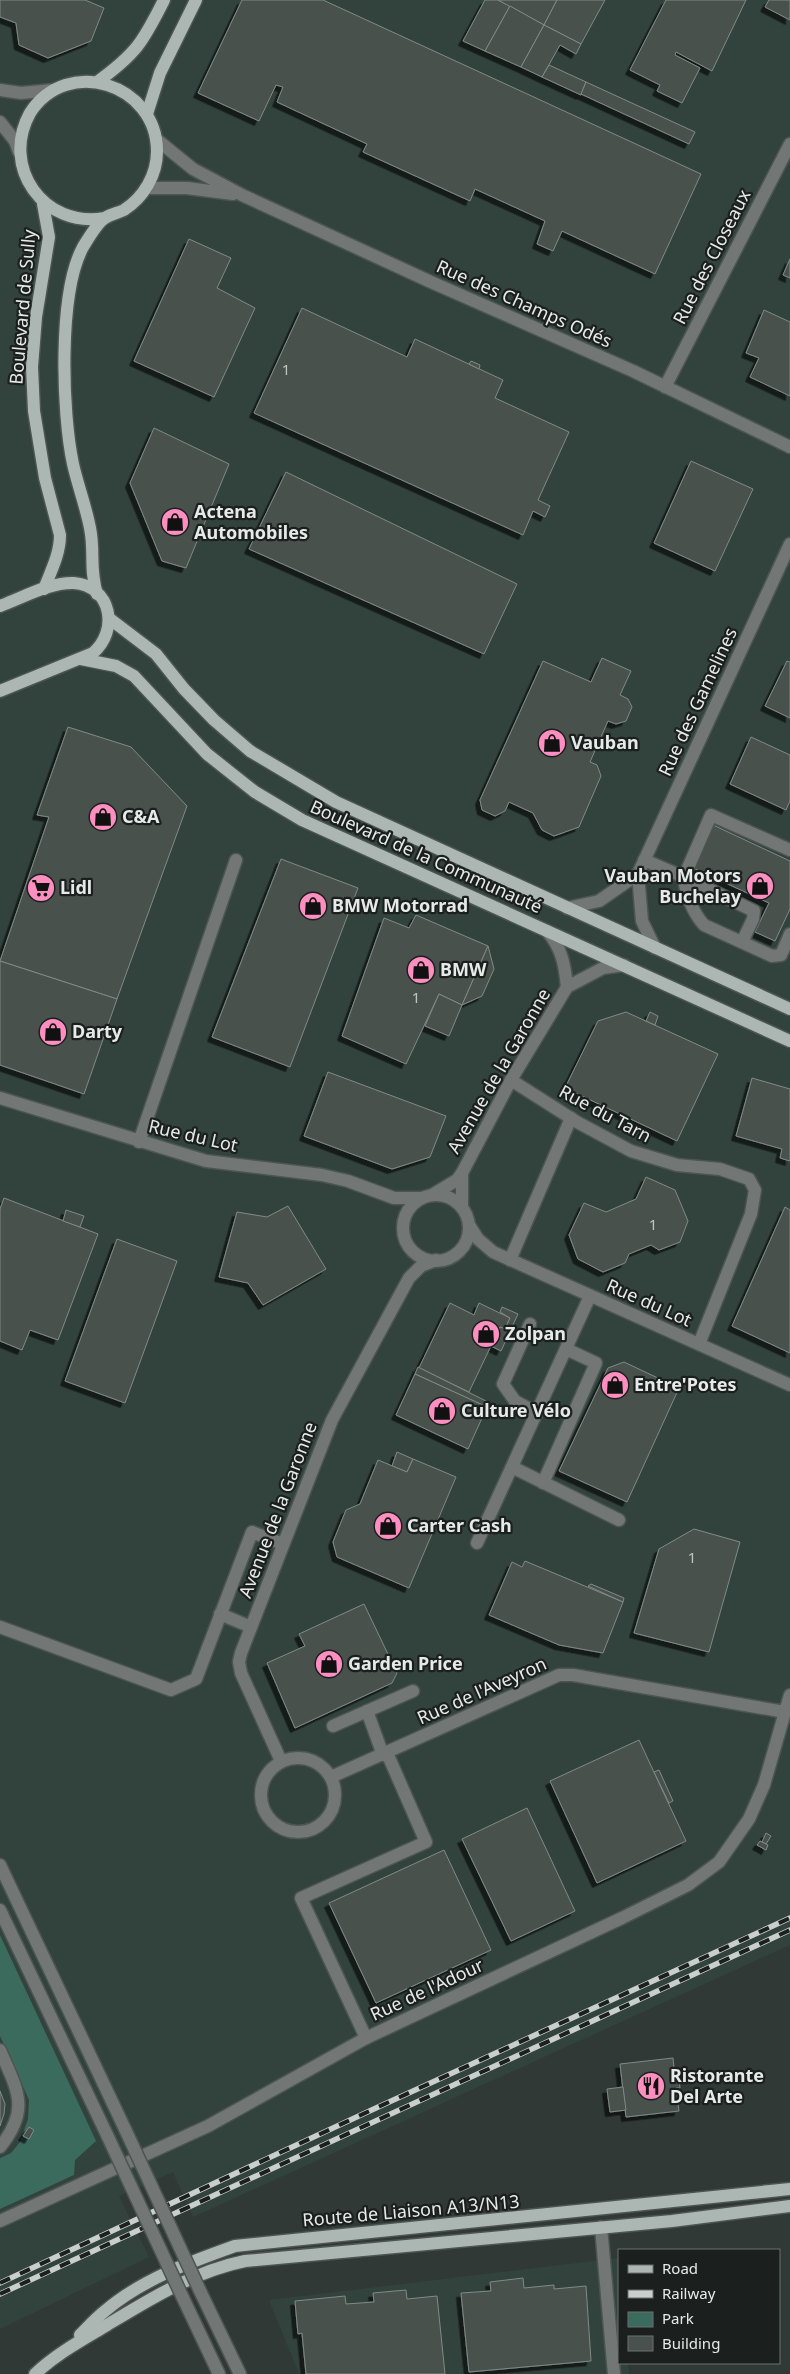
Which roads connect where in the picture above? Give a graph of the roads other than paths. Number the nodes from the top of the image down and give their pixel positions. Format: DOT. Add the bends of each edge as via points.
graph roads {
  1 [pos="164,0"];
  2 [pos="196,0"];
  3 [pos="97,82"];
  4 [pos="0,90"];
  5 [pos="53,90"];
  6 [pos="147,114"];
  7 [pos="0,122"];
  8 [pos="156,139"];
  9 [pos="790,144"];
  10 [pos="18,152"];
  11 [pos="146,188"];
  12 [pos="242,195"];
  13 [pos="43,204"];
  14 [pos="104,218"];
  15 [pos="665,387"];
  16 [pos="790,447"];
  17 [pos="790,544"];
  18 [pos="44,589"];
  19 [pos="97,594"];
  20 [pos="0,606"];
  21 [pos="110,619"];
  22 [pos="81,659"];
  23 [pos="0,691"];
  24 [pos="790,850"];
  25 [pos="236,860"];
  26 [pos="644,860"];
  27 [pos="638,874"];
  28 [pos="684,877"];
  29 [pos="567,908"];
  30 [pos="548,931"];
  31 [pos="790,934"];
  32 [pos="742,942"];
  33 [pos="655,948"];
  34 [pos="624,965"];
  35 [pos="567,987"];
  36 [pos="790,1009"];
  37 [pos="790,1041"];
  38 [pos="511,1080"];
  39 [pos="0,1098"];
  40 [pos="571,1118"];
  41 [pos="139,1142"];
  42 [pos="462,1173"];
  43 [pos="382,1194"];
  44 [pos="427,1197"];
  45 [pos="462,1207"];
  46 [pos="469,1225"];
  47 [pos="404,1230"];
  48 [pos="408,1244"];
  49 [pos="458,1252"];
  50 [pos="493,1252"];
  51 [pos="436,1260"];
  52 [pos="510,1260"];
  53 [pos="408,1278"];
  54 [pos="590,1296"];
  55 [pos="530,1324"];
  56 [pos="699,1344"];
  57 [pos="566,1349"];
  58 [pos="790,1385"];
  59 [pos="537,1413"];
  60 [pos="512,1467"];
  61 [pos="543,1482"];
  62 [pos="619,1520"];
  63 [pos="283,1544"];
  64 [pos="477,1544"];
  65 [pos="220,1614"];
  66 [pos="0,1627"];
  67 [pos="251,1627"];
  68 [pos="413,1691"];
  69 [pos="790,1695"];
  70 [pos="367,1711"];
  71 [pos="785,1712"];
  72 [pos="333,1726"];
  73 [pos="385,1754"];
  74 [pos="281,1762"];
  75 [pos="331,1777"];
  76 [pos="0,1865"];
  77 [pos="0,1910"];
  78 [pos="366,2038"];
  79 [pos="0,2050"];
  80 [pos="0,2147"];
  81 [pos="790,2189"];
  82 [pos="790,2206"];
  83 [pos="0,2221"];
  84 [pos="601,2227"];
  85 [pos="66,2350"];
  86 [pos="35,2374"];
  87 [pos="219,2374"];
  88 [pos="240,2374"];
  89 [pos="614,2374"];
  1 -- 3 [label="main road" via="143,42"];
  2 -- 6 [label="main road" via="160,73"];
  3 -- 5 [label="main road, Boulevard de Sully" via="72,83"];
  3 -- 6 [label="main road, Boulevard de Sully" via="125,92"];
  4 -- 5 [label="street" via="21,93"];
  5 -- 10 [label="main road, Boulevard de Sully" via="27,117"];
  6 -- 8 [label="main road, Boulevard de Sully"];
  7 -- 10 [label="street" via="15,141"];
  8 -- 11 [label="main road, Boulevard de Sully" via="157,161"];
  8 -- 12 [label="street, Rue des Champs Odés" via="193,169"];
  9 -- 15 [label="street, Rue des Closeaux"];
  10 -- 13 [label="main road, Boulevard de Sully" via="25,180"];
  11 -- 12 [label="street, Rue des Champs Odés" via="187,188"];
  11 -- 14 [label="main road, Boulevard de Sully" via="125,209"];
  12 -- 15 [label="street, Rue des Champs Odés"];
  13 -- 14 [label="main road, Boulevard de Sully" via="76,219"];
  13 -- 18 [label="main road, Boulevard de Sully" via="49,237 32,367 34,411 45,478 60,535 57,559"];
  14 -- 19 [label="main road" via="81,252 72,280 64,349 67,424 90,530 90,565"];
  15 -- 16 [label="street, Rue des Champs Odés"];
  17 -- 26 [label="street, Rue des Gamelines"];
  18 -- 19 [label="main road" via="74,583"];
  18 -- 20 [label="main road"];
  19 -- 21 [label="main road" via="104,602"];
  21 -- 22 [label="main road" via="99,648"];
  21 -- 29 [label="main road, Boulevard de la Communauté" via="156,654 214,720 250,750 336,802"];
  22 -- 23 [label="main road"];
  22 -- 30 [label="main road, Boulevard de la Communauté" via="116,666 134,676 207,754 275,805 327,832"];
  24 -- 28 [label="street" via="711,815"];
  25 -- 41 [label="street"];
  26 -- 27 [label="street, Rue des Gamelines"];
  26 -- 28 [label="street"];
  27 -- 29 [label="street" via="599,901"];
  27 -- 33 [label="street, Rue des Gamelines" via="642,921"];
  28 -- 32 [label="street" via="685,888 704,925"];
  28 -- 32 [label="street" via="754,911 754,918"];
  29 -- 33 [label="main road, Boulevard de la Communauté"];
  30 -- 34 [label="main road, Boulevard de la Communauté"];
  30 -- 35 [label="street" via="564,960"];
  31 -- 32 [label="street" via="781,955 772,956"];
  33 -- 36 [label="main road, Boulevard de la Communauté"];
  34 -- 35 [label="street" via="603,968"];
  34 -- 37 [label="main road, Boulevard de la Communauté"];
  35 -- 38 [label="street, Avenue de la Garonne"];
  38 -- 40 [label="street, Rue du Tarn"];
  38 -- 42 [label="street, Avenue de la Garonne"];
  39 -- 41 [label="street, Rue du Lot"];
  40 -- 52 [label="street"];
  40 -- 56 [label="street, Rue du Tarn" via="631,1151 677,1165 734,1173 748,1179 755,1190 751,1214"];
  41 -- 43 [label="street, Rue du Lot" via="206,1161 322,1175"];
  42 -- 44 [label="street" via="450,1185"];
  42 -- 45 [label="street"];
  43 -- 44 [label="street, Rue du Lot" via="404,1199"];
  43 -- 47 [label="street" via="396,1209"];
  44 -- 45 [label="street" via="451,1198"];
  44 -- 47 [label="street" via="408,1211"];
  45 -- 46 [label="street"];
  46 -- 49 [label="street" via="467,1240"];
  46 -- 50 [label="street" via="478,1239"];
  47 -- 48 [label="street"];
  48 -- 51 [label="street" via="422,1257"];
  48 -- 53 [label="street" via="411,1264"];
  49 -- 50 [label="street"];
  49 -- 51 [label="street"];
  50 -- 52 [label="street, Rue du Lot"];
  51 -- 53 [label="street" via="421,1266"];
  52 -- 54 [label="street, Rue du Lot"];
  53 -- 63 [label="street, Avenue de la Garonne" via="332,1420"];
  54 -- 56 [label="street, Rue du Lot"];
  54 -- 57 [label="street"];
  55 -- 59 [label="street" via="503,1384 514,1401"];
  56 -- 58 [label="street, Rue du Lot"];
  57 -- 59 [label="street"];
  57 -- 61 [label="street" via="596,1363"];
  59 -- 60 [label="street"];
  60 -- 61 [label="street"];
  60 -- 64 [label="street"];
  61 -- 62 [label="street"];
  63 -- 65 [label="street" via="252,1532"];
  63 -- 67 [label="street, Avenue de la Garonne"];
  65 -- 66 [label="street" via="196,1679 171,1690"];
  65 -- 67 [label="street"];
  67 -- 74 [label="street, Avenue de la Garonne" via="239,1662 241,1673"];
  68 -- 70 [label="street"];
  69 -- 71 [label="street"];
  70 -- 72 [label="street"];
  70 -- 73 [label="street"];
  71 -- 73 [label="street, Rue de l'Aveyron" via="564,1675 542,1681"];
  71 -- 78 [label="street, Rue de l'Adour" via="764,1785 749,1819 719,1862 688,1885 622,1918"];
  73 -- 75 [label="street, Rue de l'Aveyron"];
  73 -- 78 [label="street" via="426,1842 301,1898"];
  74 -- 75 [label="street" via="304,1758 319,1765"];
  74 -- 75 [label="street" via="271,1769 260,1791 266,1816 286,1830 311,1830 330,1814 335,1802"];
  76 -- 88 [label="street, bridge"];
  77 -- 87 [label="street, bridge"];
  78 -- 83 [label="street, Rue de l'Adour" via="208,2126"];
  79 -- 80 [label="street" via="18,2091 19,2116"];
  81 -- 85 [label="main road, Route de Liaison A13/N13" via="235,2246 131,2291 104,2311"];
  82 -- 84 [label="main road, Route de Liaison A13/N13"];
  84 -- 85 [label="main road, Route de Liaison A13/N13" via="224,2265 151,2299"];
  84 -- 89 [label="street"];
  85 -- 86 [label="main road, Route de Liaison A13/N13"];
}
